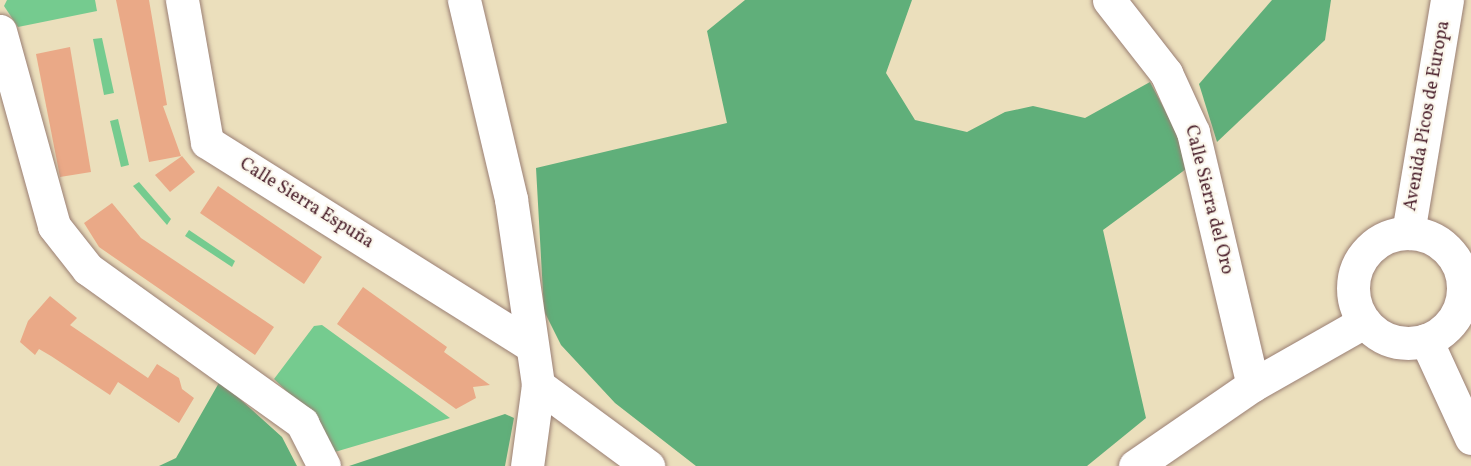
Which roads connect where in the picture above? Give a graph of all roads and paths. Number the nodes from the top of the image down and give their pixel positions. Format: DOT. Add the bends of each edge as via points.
graph roads {
  1 [pos="182,0"];
  2 [pos="464,0"];
  3 [pos="1109,0"];
  4 [pos="1447,0"];
  5 [pos="0,30"];
  6 [pos="1408,232"];
  7 [pos="1467,277"];
  8 [pos="1364,322"];
  9 [pos="1426,340"];
  10 [pos="528,343"];
  11 [pos="538,385"];
  12 [pos="1253,385"];
  13 [pos="1471,438"];
  14 [pos="324,466"];
  15 [pos="527,466"];
  16 [pos="648,466"];
  17 [pos="1135,466"];
  1 -- 10 [label="street, Calle Sierra Espuña" via="207,142"];
  2 -- 10 [label="street" via="512,200"];
  3 -- 12 [label="street, Calle Sierra del Oro" via="1166,73 1193,132"];
  4 -- 6 [label="street, Avenida Picos de Europa"];
  5 -- 14 [label="street" via="54,226 88,269 302,423"];
  6 -- 7 [label="street" via="1427,236 1450,252"];
  6 -- 8 [label="street" via="1378,241 1356,268 1353,295"];
  7 -- 9 [label="street" via="1461,304 1447,328"];
  8 -- 9 [label="street" via="1379,335 1406,344"];
  8 -- 12 [label="street"];
  9 -- 13 [label="street"];
  10 -- 11 [label="street"];
  11 -- 15 [label="street"];
  11 -- 16 [label="street"];
  12 -- 17 [label="street"];
}
